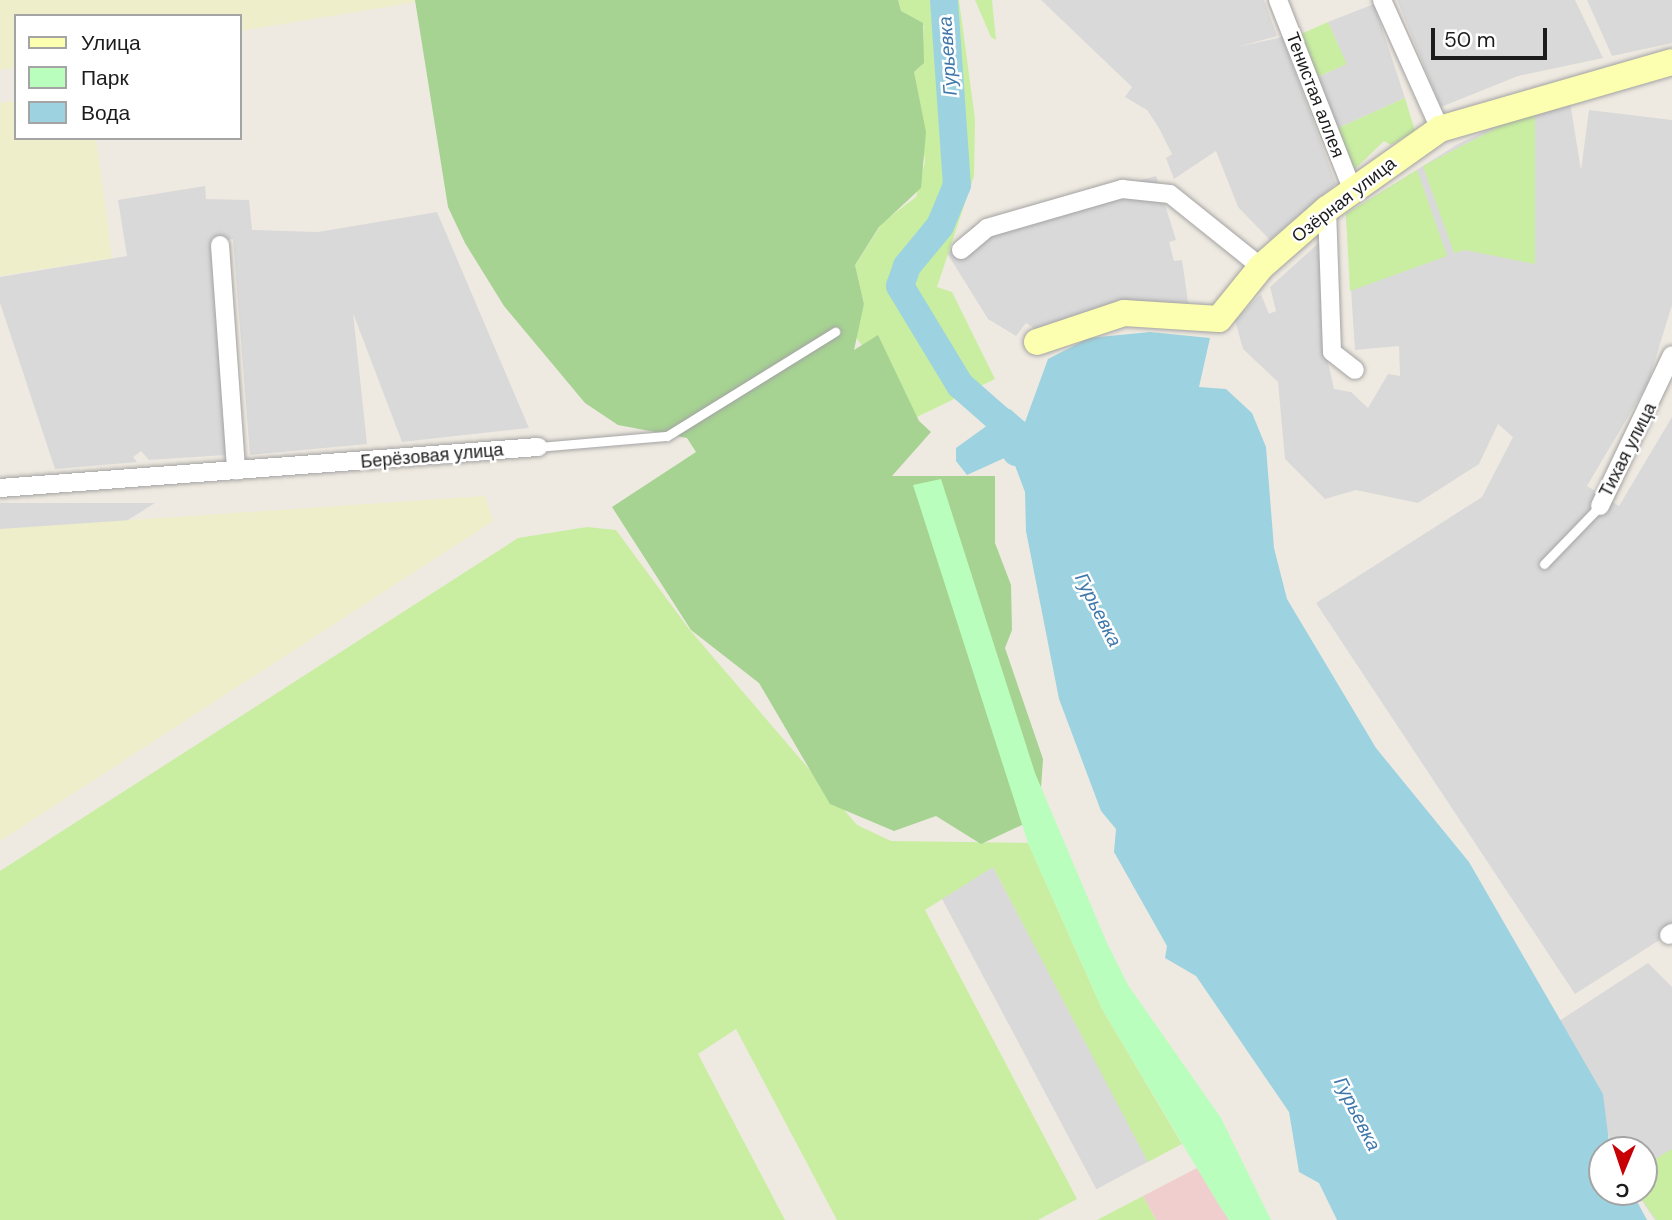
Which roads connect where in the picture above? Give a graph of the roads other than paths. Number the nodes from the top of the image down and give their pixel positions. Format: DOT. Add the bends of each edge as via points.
graph roads {
  1 [pos="1278,0"];
  2 [pos="1382,0"];
  3 [pos="1672,62"];
  4 [pos="1440,129"];
  5 [pos="1352,189"];
  6 [pos="1326,209"];
  7 [pos="219,245"];
  8 [pos="961,250"];
  9 [pos="1261,267"];
  10 [pos="835,332"];
  11 [pos="1037,342"];
  12 [pos="1672,355"];
  13 [pos="1355,370"];
  14 [pos="538,447"];
  15 [pos="236,470"];
  16 [pos="0,488"];
  17 [pos="1600,506"];
  18 [pos="1544,564"];
  1 -- 5 [label="street, Тенистая аллея"];
  2 -- 4 [label="street"];
  3 -- 4 [label="street, Озёрная улица"];
  4 -- 5 [label="street, Озёрная улица"];
  5 -- 6 [label="street, Озёрная улица"];
  6 -- 9 [label="street, Озёрная улица"];
  6 -- 13 [label="street" via="1332,352"];
  7 -- 15 [label="street"];
  8 -- 9 [label="street" via="987,228 1122,189 1170,194"];
  9 -- 11 [label="street, Озёрная улица" via="1219,319 1124,313"];
  10 -- 14 [label="lane, Берёзовая улица" via="667,436"];
  12 -- 17 [label="street, Тихая улица"];
  14 -- 15 [label="street, Берёзовая улица"];
  15 -- 16 [label="street, Берёзовая улица"];
  17 -- 18 [label="lane"];
}
